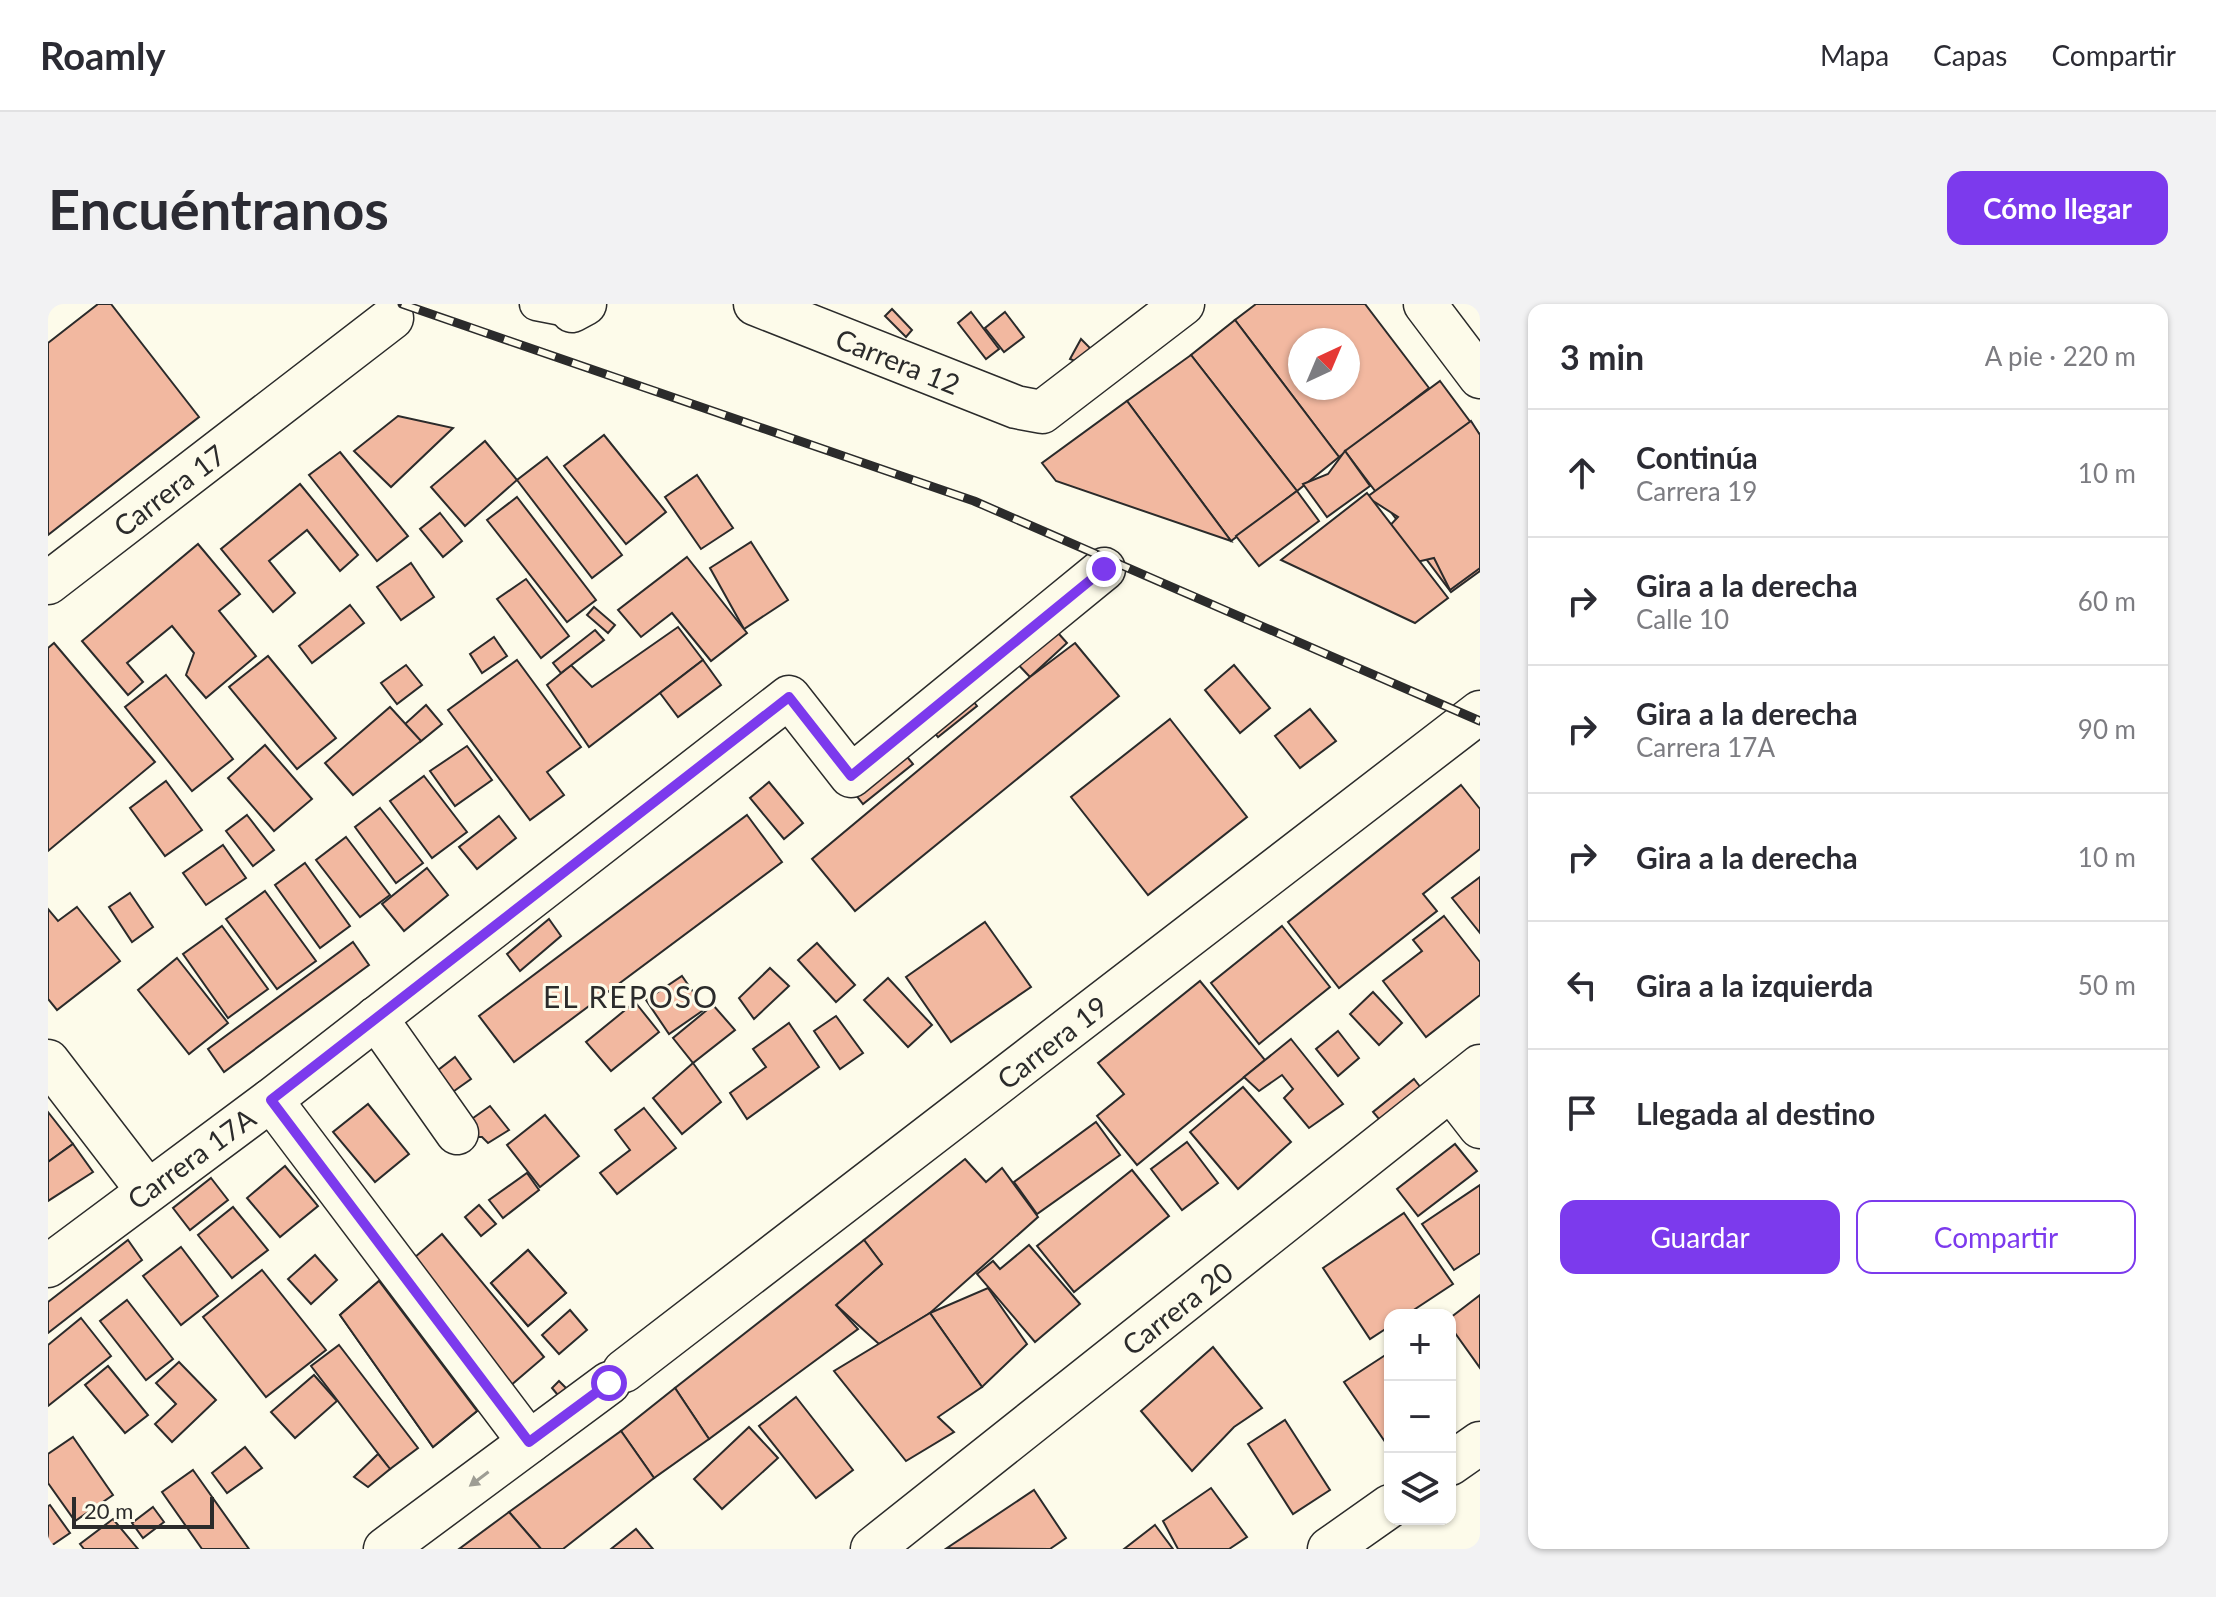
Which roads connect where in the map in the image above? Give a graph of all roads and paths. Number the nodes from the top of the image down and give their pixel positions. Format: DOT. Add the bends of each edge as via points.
graph roads {
  1 [pos="755,304"];
  2 [pos="1183,304"];
  3 [pos="1425,304"];
  4 [pos="392,318"];
  5 [pos="1480,377"];
  6 [pos="1104,569"];
  7 [pos="48,583"];
  8 [pos="1480,712"];
  9 [pos="376,1018"];
  10 [pos="48,1061"];
  11 [pos="1466,1079"];
  12 [pos="271,1100"];
  13 [pos="1480,1127"];
  14 [pos="457,1133"];
  15 [pos="147,1190"];
  16 [pos="48,1266"];
  17 [pos="529,1442"];
  18 [pos="1480,1443"];
  19 [pos="1456,1460"];
  20 [pos="1384,1510"];
  21 [pos="385,1549"];
  22 [pos="872,1549"];
  23 [pos="1329,1549"];
  1 -- 2 [label="street, Carrera 12" via="1016,407 1042,412"];
  3 -- 5 [label="street"];
  4 -- 7 [label="street, Carrera 17"];
  6 -- 9 [label="street, Carrera 17A" via="851,776 789,697"];
  8 -- 17 [label="street, Carrera 19"];
  9 -- 12 [label="street, Carrera 17A"];
  9 -- 14 [label="street"];
  10 -- 15 [label="street"];
  11 -- 13 [label="street"];
  11 -- 22 [label="street, Carrera 20"];
  12 -- 15 [label="street, Carrera 17A"];
  12 -- 17 [label="street"];
  15 -- 16 [label="street, Carrera 17A"];
  17 -- 21 [label="street, Carrera 19, one-way"];
  18 -- 19 [label="street"];
  20 -- 23 [label="street"];
}
